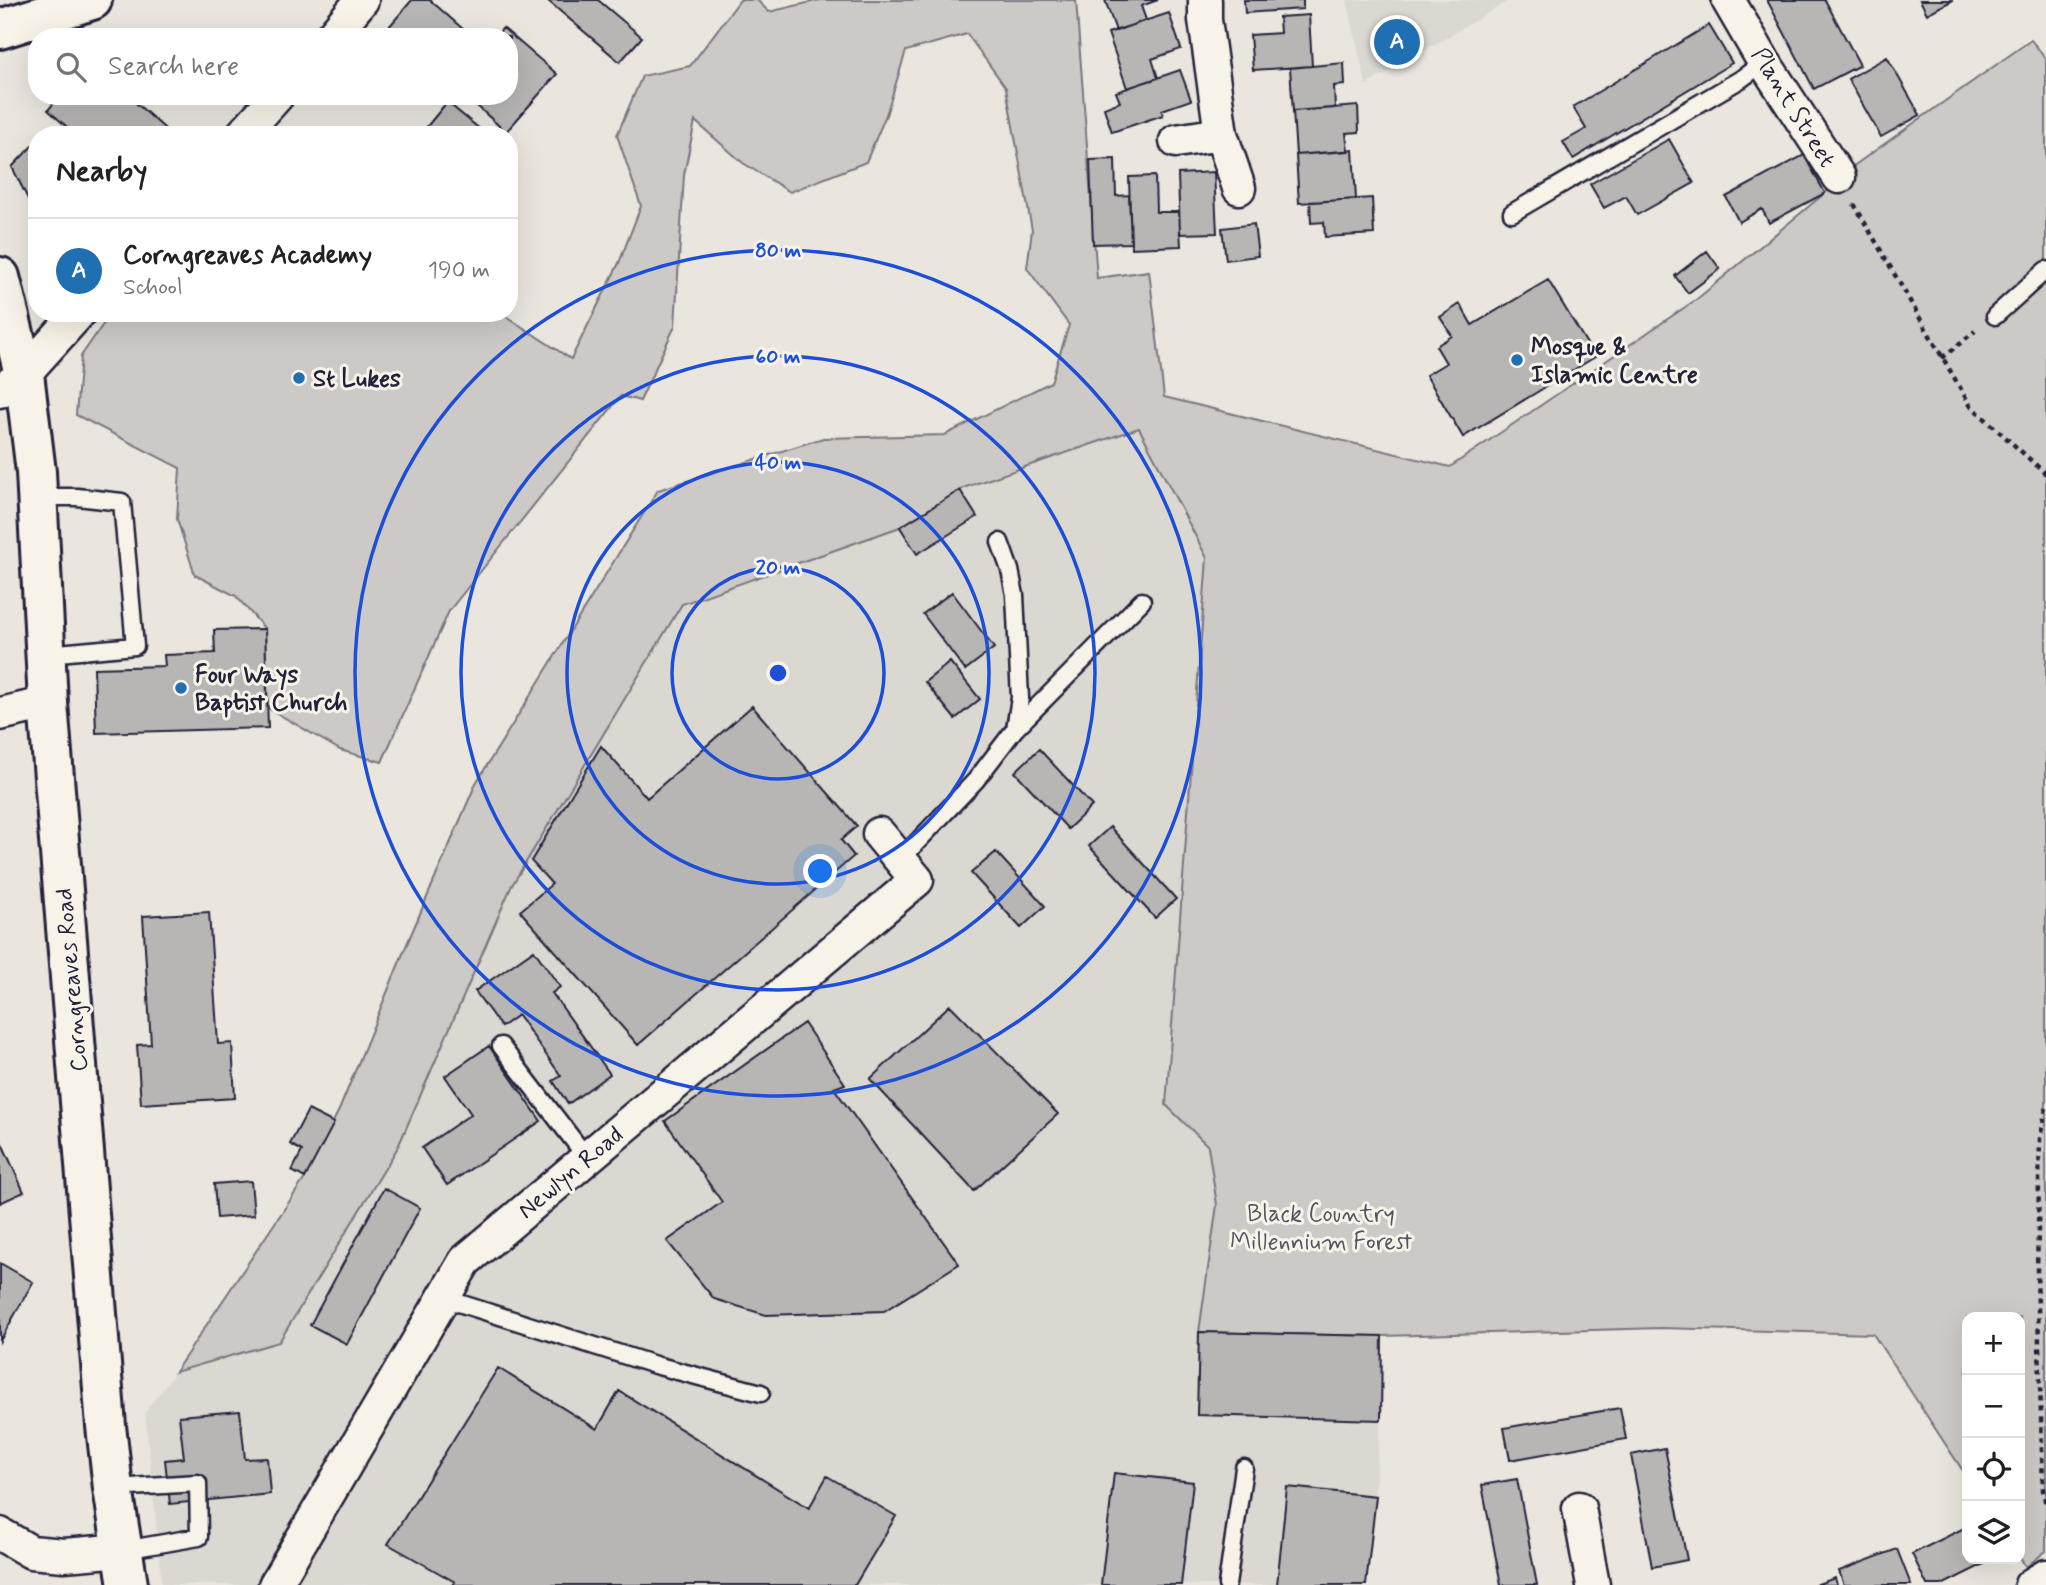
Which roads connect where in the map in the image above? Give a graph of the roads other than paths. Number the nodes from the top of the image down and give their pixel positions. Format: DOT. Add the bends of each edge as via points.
graph roads {
  1 [pos="92,0"];
  2 [pos="362,0"];
  3 [pos="1205,0"];
  4 [pos="1728,0"];
  5 [pos="328,25"];
  6 [pos="0,29"];
  7 [pos="1764,62"];
  8 [pos="255,105"];
  9 [pos="269,105"];
  10 [pos="236,126"];
  11 [pos="250,126"];
  12 [pos="1221,134"];
  13 [pos="1176,141"];
  14 [pos="1839,177"];
  15 [pos="1239,188"];
  16 [pos="1512,213"];
  17 [pos="2046,270"];
  18 [pos="0,277"];
  19 [pos="1995,316"];
  20 [pos="51,322"];
  21 [pos="70,322"];
  22 [pos="12,383"];
  23 [pos="37,497"];
  24 [pos="1000,542"];
  25 [pos="1142,601"];
  26 [pos="47,654"];
  27 [pos="48,703"];
  28 [pos="0,714"];
  29 [pos="1015,729"];
  30 [pos="879,834"];
  31 [pos="900,860"];
  32 [pos="500,1045"];
  33 [pos="587,1158"];
  34 [pos="443,1298"];
  35 [pos="761,1393"];
  36 [pos="1244,1468"];
  37 [pos="113,1488"];
  38 [pos="1579,1508"];
  39 [pos="0,1534"];
  40 [pos="126,1567"];
  41 [pos="2046,1576"];
  42 [pos="275,1585"];
  43 [pos="1227,1585"];
  44 [pos="1593,1585"];
  45 [pos="2031,1585"];
  1 -- 6 [label="main road"];
  2 -- 5 [label="street"];
  3 -- 12 [label="street"];
  4 -- 7 [label="street, Plant Street"];
  7 -- 14 [label="street, Plant Street"];
  7 -- 16 [label="lane"];
  8 -- 10 [label="street"];
  9 -- 11 [label="street"];
  12 -- 13 [label="street"];
  12 -- 15 [label="street"];
  17 -- 19 [label="lane"];
  18 -- 22 [label="main road, Corngreaves Road"];
  20 -- 22 [label="street"];
  21 -- 22 [label="street"];
  22 -- 23 [label="main road, Corngreaves Road"];
  23 -- 26 [label="main road, Corngreaves Road"];
  23 -- 26 [label="lane" via="122,502 135,646"];
  24 -- 29 [label="lane" via="1015,595 1020,698"];
  25 -- 29 [label="lane"];
  26 -- 27 [label="main road, Corngreaves Road"];
  27 -- 28 [label="street"];
  27 -- 37 [label="main road, Corngreaves Road"];
  29 -- 31 [label="lane" via="976,780"];
  30 -- 31 [label="street, Newlyn Road"];
  31 -- 33 [label="street, Newlyn Road" via="917,880"];
  32 -- 33 [label="lane"];
  33 -- 34 [label="street, Newlyn Road" via="465,1261"];
  34 -- 35 [label="lane" via="654,1365"];
  34 -- 42 [label="street, Newlyn Road"];
  36 -- 43 [label="lane"];
  37 -- 40 [label="main road, Corngreaves Road"];
  37 -- 40 [label="lane" via="198,1483 199,1538"];
  38 -- 44 [label="street"];
  39 -- 40 [label="street" via="32,1552"];
  41 -- 45 [label="street"];
}
